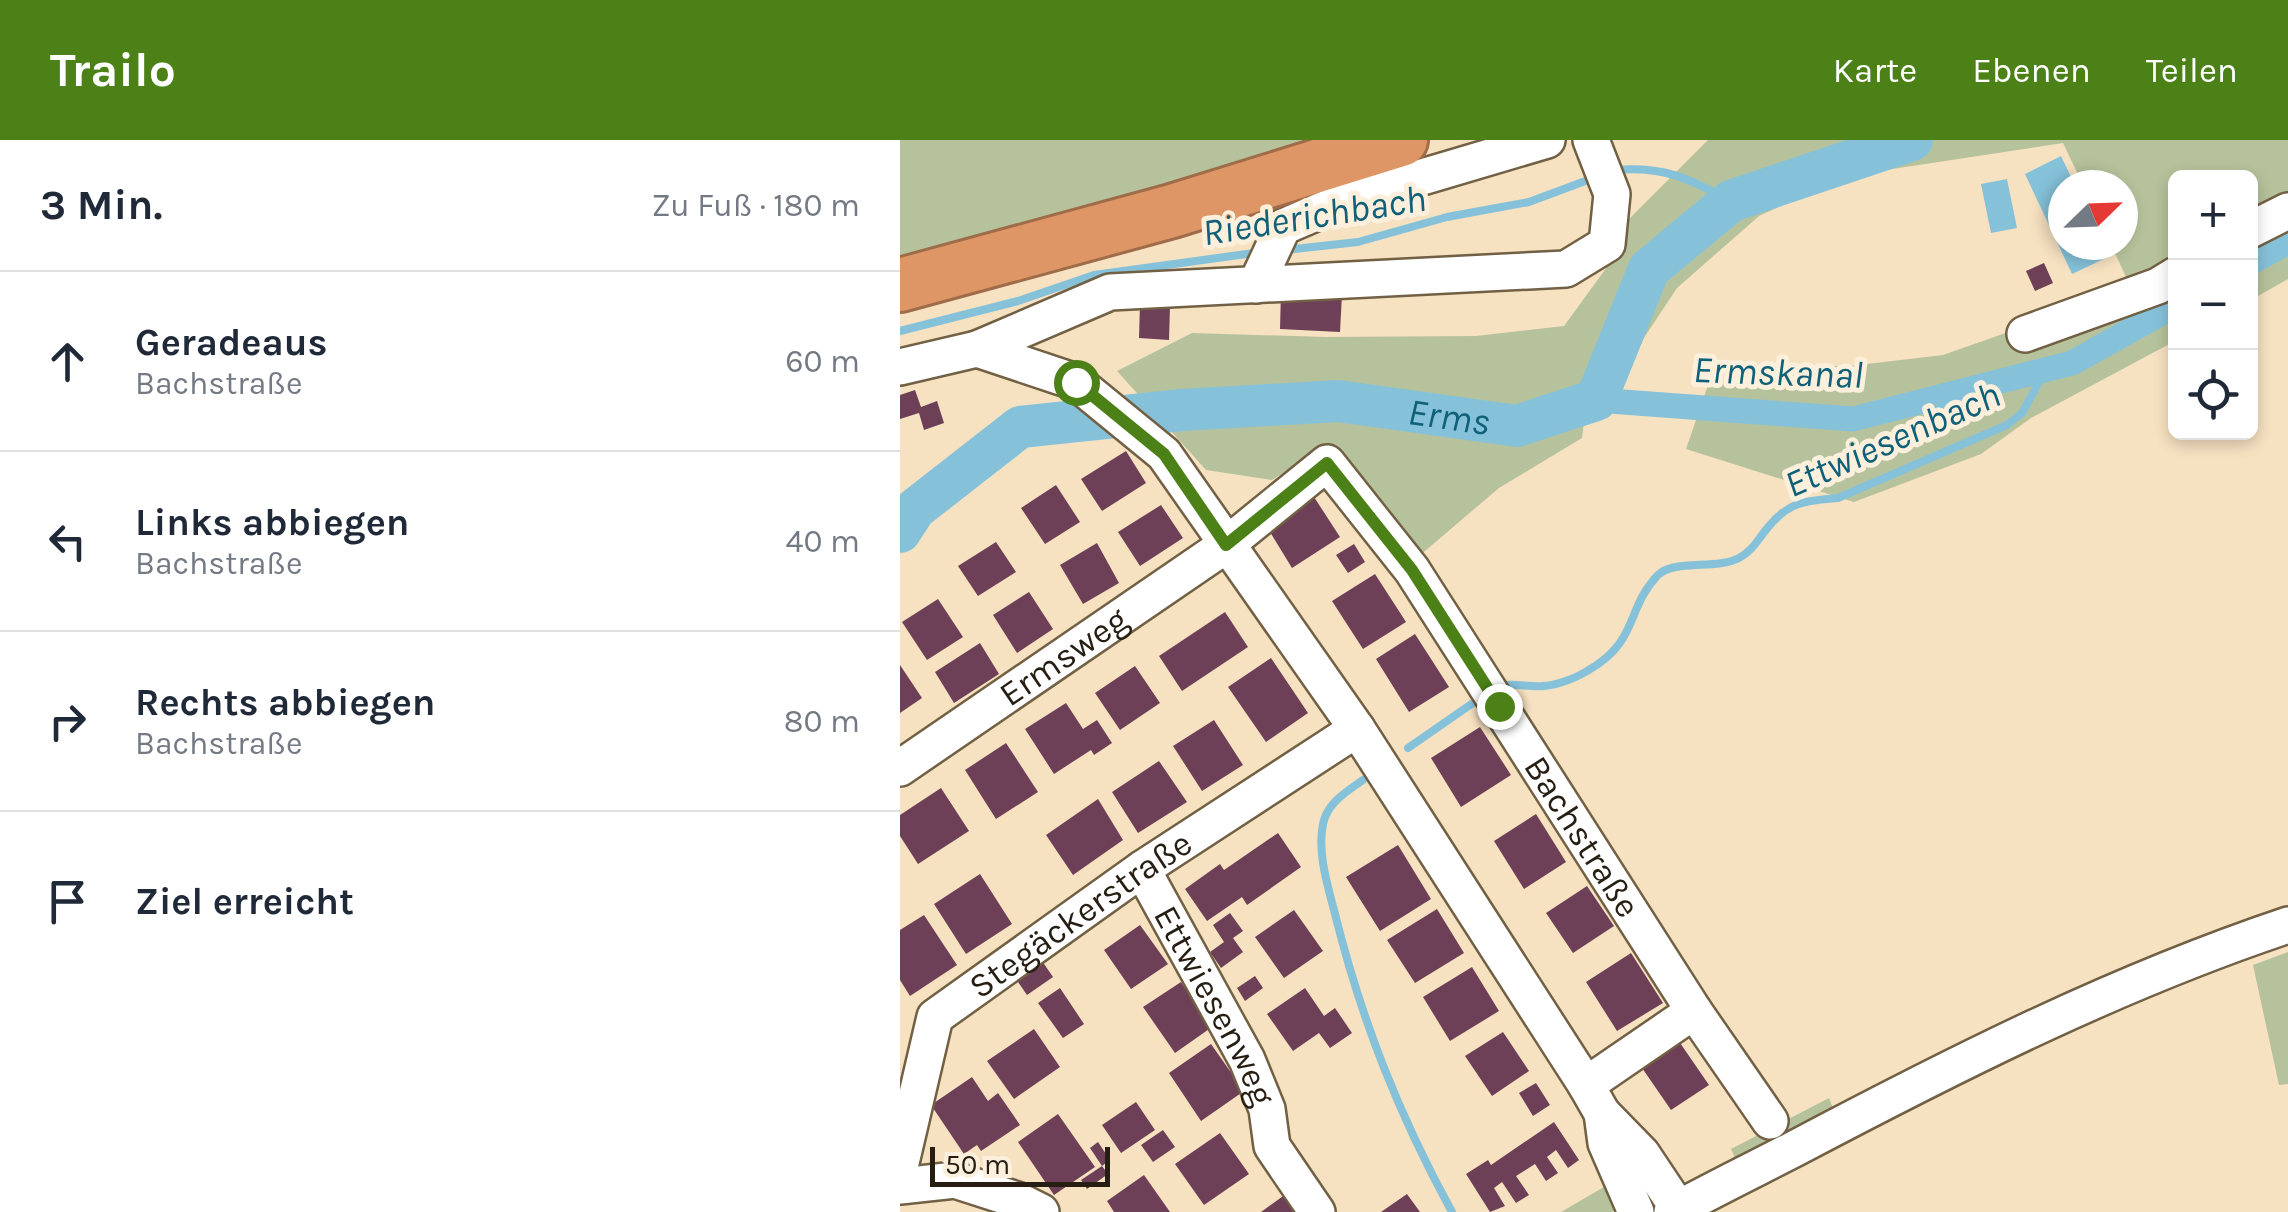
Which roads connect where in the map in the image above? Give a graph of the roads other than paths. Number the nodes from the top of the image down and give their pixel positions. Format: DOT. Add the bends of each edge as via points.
graph roads {
  1 [pos="1401,140"];
  2 [pos="1546,140"];
  3 [pos="1600,164"];
  4 [pos="1267,262"];
  5 [pos="2168,280"];
  6 [pos="900,285"];
  7 [pos="2025,334"];
  8 [pos="977,349"];
  9 [pos="900,367"];
  10 [pos="1226,545"];
  11 [pos="1357,729"];
  12 [pos="900,768"];
  13 [pos="1142,869"];
  14 [pos="2288,925"];
  15 [pos="1694,1011"];
  16 [pos="1594,1099"];
  17 [pos="1770,1121"];
  18 [pos="900,1167"];
  19 [pos="900,1186"];
  20 [pos="1675,1210"];
  21 [pos="1040,1212"];
  22 [pos="1317,1212"];
  23 [pos="1636,1212"];
  1 -- 6 [label="highway" via="1172,212"];
  2 -- 4 [label="street" via="1348,199 1283,227"];
  3 -- 4 [label="street" via="1612,194 1607,244 1566,269"];
  4 -- 8 [label="street" via="1110,292"];
  5 -- 7 [label="street"];
  8 -- 9 [label="street"];
  8 -- 10 [label="street" via="1076,382 1164,454"];
  10 -- 11 [label="street"];
  10 -- 12 [label="street, Ermsweg"];
  10 -- 15 [label="street, Bachstraße" via="1327,463 1412,570"];
  11 -- 13 [label="street, Stegäckerstraße"];
  11 -- 16 [label="street"];
  13 -- 18 [label="street, Stegäckerstraße" via="935,1016"];
  13 -- 22 [label="street, Ettwiesenweg" via="1247,1060 1267,1109 1272,1146"];
  14 -- 20 [label="street" via="2115,990"];
  15 -- 16 [label="street"];
  15 -- 17 [label="street, Bachstraße"];
  16 -- 20 [label="street" via="1642,1154"];
  16 -- 23 [label="street"];
  19 -- 21 [label="street" via="955,1180"];
}
